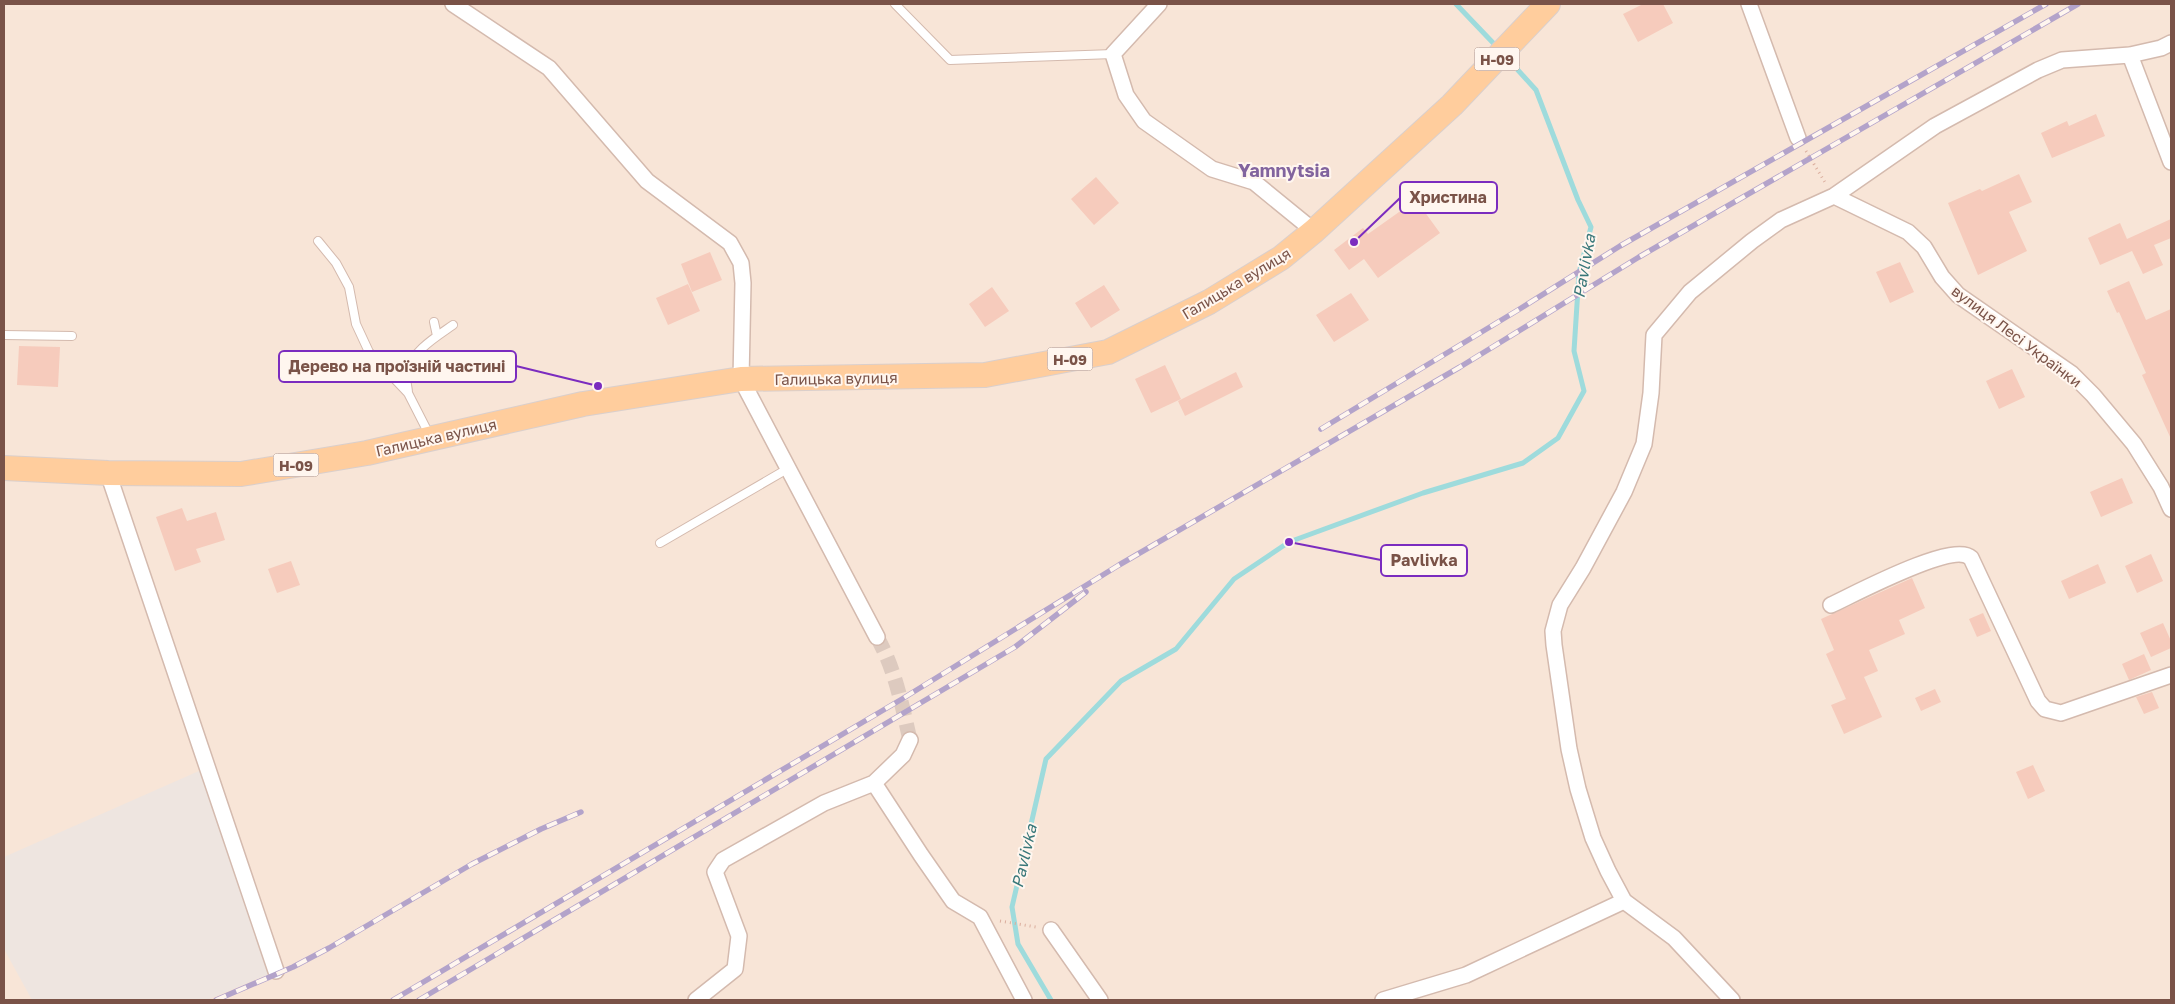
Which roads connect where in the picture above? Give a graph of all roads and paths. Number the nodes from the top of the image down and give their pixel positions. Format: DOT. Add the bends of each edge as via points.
graph roads {
  1 [pos="453,4"];
  2 [pos="895,4"];
  3 [pos="1160,4"];
  4 [pos="1749,4"];
  5 [pos="1545,8"];
  6 [pos="2171,43"];
  7 [pos="1113,54"];
  8 [pos="2130,56"];
  9 [pos="1798,138"];
  10 [pos="2171,162"];
  11 [pos="1834,196"];
  12 [pos="1314,231"];
  13 [pos="318,241"];
  14 [pos="434,322"];
  15 [pos="453,325"];
  16 [pos="4,335"];
  17 [pos="72,336"];
  18 [pos="436,336"];
  19 [pos="741,380"];
  20 [pos="408,393"];
  21 [pos="431,438"];
  22 [pos="4,468"];
  23 [pos="789,468"];
  24 [pos="108,473"];
  25 [pos="2171,509"];
  26 [pos="660,543"];
  27 [pos="1831,605"];
  28 [pos="877,637"];
  29 [pos="2171,675"];
  30 [pos="910,740"];
  31 [pos="874,782"];
  32 [pos="1624,901"];
  33 [pos="998,920"];
  34 [pos="1046,929"];
  35 [pos="276,971"];
  36 [pos="696,1000"];
  37 [pos="1024,1000"];
  38 [pos="1100,1000"];
  39 [pos="1382,1000"];
  40 [pos="1732,1000"];
  1 -- 19 [label="street" via="549,68 647,182 730,243 741,263 743,283"];
  2 -- 7 [label="lane" via="950,60"];
  3 -- 7 [label="street"];
  4 -- 9 [label="street"];
  5 -- 12 [label="main road, Галицька вулиця / Н-09" via="1452,105"];
  6 -- 8 [label="street"];
  7 -- 12 [label="street" via="1126,95 1144,121 1212,169 1254,182"];
  8 -- 10 [label="street"];
  8 -- 11 [label="street" via="2062,60 2038,70 1935,126"];
  9 -- 11 [label="path"];
  11 -- 25 [label="street, вулиця Лесі Українки" via="1908,232 1924,247 1958,295 2072,374 2134,444"];
  11 -- 32 [label="street" via="1781,220 1752,241 1690,292 1654,335 1644,444 1624,492 1560,605 1553,631 1574,773 1593,838"];
  12 -- 19 [label="main road, Галицька вулиця / Н-09" via="1281,258 1209,302 1108,352 985,375"];
  13 -- 20 [label="lane" via="336,262 349,288 356,324 369,352"];
  14 -- 18 [label="lane"];
  15 -- 18 [label="lane"];
  16 -- 17 [label="lane"];
  18 -- 20 [label="lane" via="414,358 406,374"];
  19 -- 21 [label="main road, Галицька вулиця / Н-09" via="583,404"];
  19 -- 23 [label="street"];
  20 -- 21 [label="lane"];
  21 -- 24 [label="main road, Галицька вулиця / Н-09" via="367,453 241,474"];
  22 -- 24 [label="main road, Галицька вулиця / Н-09"];
  23 -- 26 [label="lane"];
  23 -- 28 [label="street"];
  24 -- 35 [label="street"];
  27 -- 29 [label="street" via="1911,567 1956,554 1968,555 2038,701 2046,709 2060,713"];
  30 -- 31 [label="street" via="903,755"];
  31 -- 36 [label="street" via="824,803 723,860 715,872 739,936 735,969"];
  31 -- 37 [label="street" via="953,900 980,917"];
  32 -- 39 [label="street" via="1466,975"];
  32 -- 40 [label="street" via="1674,938"];
  33 -- 34 [label="path"];
  34 -- 38 [label="street"];
}
